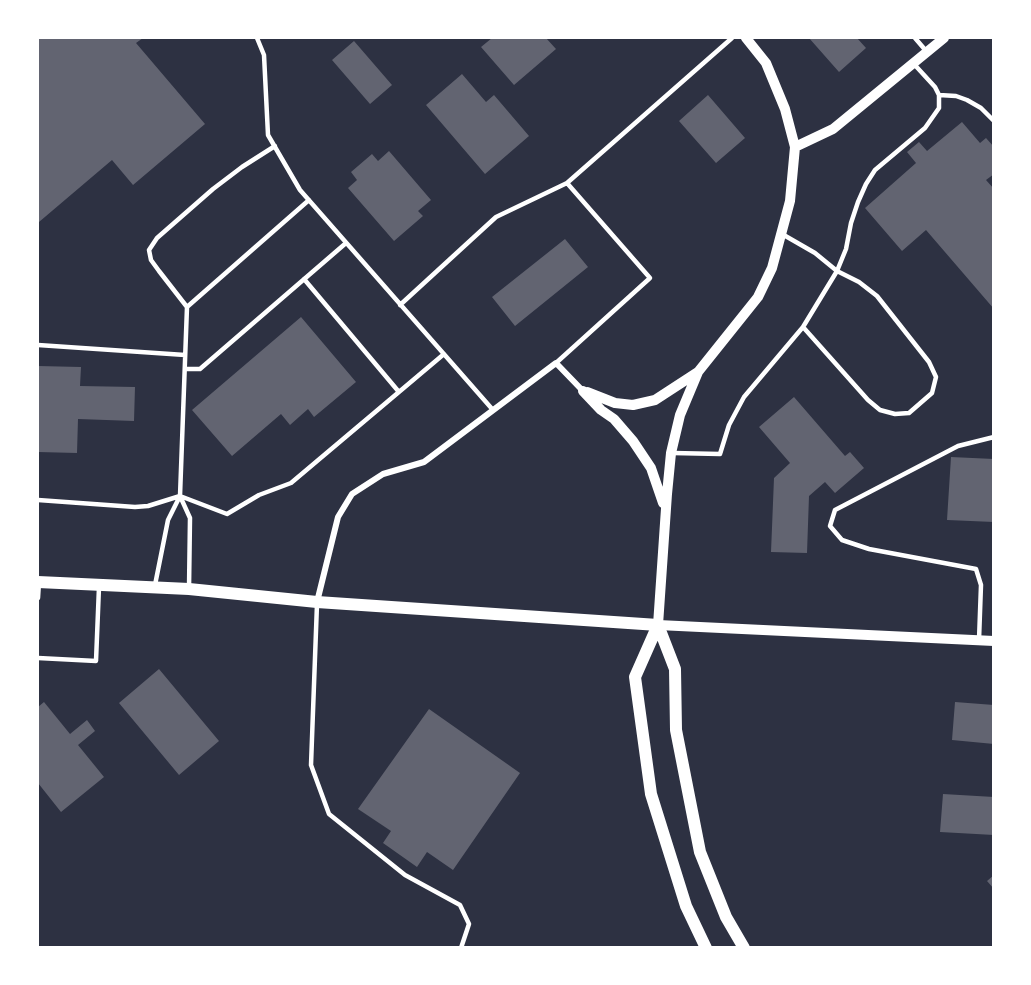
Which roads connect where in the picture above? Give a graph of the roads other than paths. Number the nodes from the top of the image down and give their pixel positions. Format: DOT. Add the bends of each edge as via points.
graph roads {
  1 [pos="258,38"];
  2 [pos="732,38"];
  3 [pos="746,38"];
  4 [pos="915,38"];
  5 [pos="944,38"];
  6 [pos="927,52"];
  7 [pos="913,63"];
  8 [pos="939,95"];
  9 [pos="993,121"];
  10 [pos="275,146"];
  11 [pos="795,147"];
  12 [pos="567,183"];
  13 [pos="309,200"];
  14 [pos="782,234"];
  15 [pos="346,243"];
  16 [pos="837,271"];
  17 [pos="304,279"];
  18 [pos="400,305"];
  19 [pos="187,307"];
  20 [pos="803,327"];
  21 [pos="38,345"];
  22 [pos="444,354"];
  23 [pos="185,355"];
  24 [pos="556,363"];
  25 [pos="185,369"];
  26 [pos="698,372"];
  27 [pos="583,391"];
  28 [pos="399,392"];
  29 [pos="493,411"];
  30 [pos="993,437"];
  31 [pos="671,453"];
  32 [pos="180,496"];
  33 [pos="38,500"];
  34 [pos="666,514"];
  35 [pos="38,582"];
  36 [pos="99,585"];
  37 [pos="155,587"];
  38 [pos="189,589"];
  39 [pos="38,598"];
  40 [pos="318,602"];
  41 [pos="658,625"];
  42 [pos="979,640"];
  43 [pos="993,641"];
  44 [pos="38,658"];
  45 [pos="461,948"];
  46 [pos="706,948"];
  47 [pos="744,948"];
  1 -- 10 [label="lane" via="264,55 268,135"];
  2 -- 12 [label="lane"];
  3 -- 11 [label="street" via="766,63"];
  4 -- 6 [label="lane"];
  5 -- 6 [label="street"];
  6 -- 7 [label="street"];
  7 -- 8 [label="lane"];
  7 -- 11 [label="street" via="833,129"];
  8 -- 9 [label="lane" via="968,100"];
  8 -- 16 [label="lane" via="939,108 925,128 875,170 866,184"];
  10 -- 13 [label="lane"];
  10 -- 19 [label="lane" via="213,189 157,238 149,250 151,260"];
  11 -- 14 [label="street" via="790,201"];
  12 -- 18 [label="lane" via="496,217"];
  12 -- 24 [label="lane" via="650,278"];
  13 -- 15 [label="lane"];
  13 -- 19 [label="lane"];
  14 -- 16 [label="lane"];
  14 -- 26 [label="street" via="758,297"];
  15 -- 17 [label="lane"];
  15 -- 18 [label="lane"];
  16 -- 20 [label="lane"];
  16 -- 20 [label="lane" via="877,296 929,362 936,377 932,393 909,413 880,410"];
  17 -- 25 [label="lane" via="200,369"];
  17 -- 28 [label="lane"];
  18 -- 22 [label="lane"];
  19 -- 23 [label="lane"];
  20 -- 31 [label="lane" via="744,397 720,454"];
  21 -- 23 [label="lane"];
  22 -- 28 [label="lane"];
  22 -- 29 [label="lane"];
  23 -- 25 [label="lane"];
  24 -- 27 [label="street"];
  24 -- 29 [label="street"];
  25 -- 32 [label="lane"];
  26 -- 27 [label="street" via="655,400 633,405"];
  26 -- 31 [label="street" via="680,415"];
  27 -- 34 [label="street" via="625,430 651,468"];
  28 -- 32 [label="lane" via="291,483 259,495 227,514"];
  29 -- 40 [label="street" via="424,462 383,474 352,494 338,517"];
  30 -- 42 [label="lane" via="958,446 835,510 830,526 842,540 869,549 976,569 981,585"];
  31 -- 34 [label="street"];
  32 -- 33 [label="lane" via="141,507"];
  32 -- 37 [label="lane" via="168,519"];
  32 -- 38 [label="lane" via="190,518"];
  34 -- 41 [label="street"];
  35 -- 36 [label="main road"];
  35 -- 39 [label="lane"];
  36 -- 37 [label="main road"];
  36 -- 44 [label="lane" via="96,661"];
  37 -- 38 [label="main road"];
  38 -- 40 [label="main road"];
  40 -- 41 [label="main road"];
  40 -- 45 [label="lane" via="311,765 329,814 405,875 460,905 469,924"];
  41 -- 42 [label="street"];
  41 -- 46 [label="main road" via="635,677 651,794 686,906"];
  41 -- 47 [label="main road" via="675,669 676,730 700,852 726,917"];
  42 -- 43 [label="street"];
}
